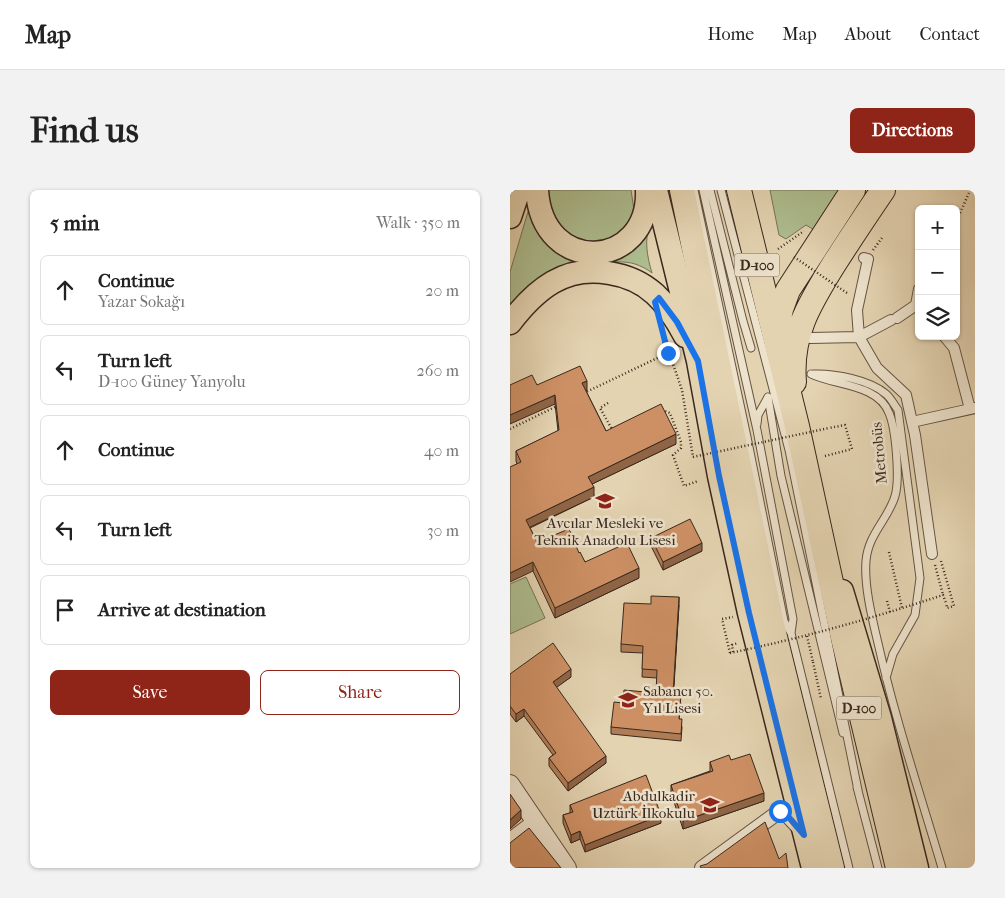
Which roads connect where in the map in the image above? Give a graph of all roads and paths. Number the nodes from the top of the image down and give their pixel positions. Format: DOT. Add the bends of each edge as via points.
graph roads {
  1 [pos="519,190"];
  2 [pos="537,190"];
  3 [pos="647,190"];
  4 [pos="656,190"];
  5 [pos="682,190"];
  6 [pos="694,190"];
  7 [pos="703,190"];
  8 [pos="710,190"];
  9 [pos="721,190"];
  10 [pos="739,190"];
  11 [pos="853,190"];
  12 [pos="882,190"];
  13 [pos="969,193"];
  14 [pos="960,213"];
  15 [pos="510,217"];
  16 [pos="808,228"];
  17 [pos="778,249"];
  18 [pos="794,257"];
  19 [pos="864,258"];
  20 [pos="847,293"];
  21 [pos="915,308"];
  22 [pos="510,323"];
  23 [pos="662,327"];
  24 [pos="735,336"];
  25 [pos="810,338"];
  26 [pos="859,338"];
  27 [pos="947,340"];
  28 [pos="775,341"];
  29 [pos="668,353"];
  30 [pos="698,361"];
  31 [pos="580,395"];
  32 [pos="608,403"];
  33 [pos="563,404"];
  34 [pos="655,408"];
  35 [pos="973,408"];
  36 [pos="912,422"];
  37 [pos="621,426"];
  38 [pos="797,426"];
  39 [pos="510,429"];
  40 [pos="757,430"];
  41 [pos="824,456"];
  42 [pos="698,481"];
  43 [pos="824,548"];
  44 [pos="889,552"];
  45 [pos="932,554"];
  46 [pos="943,595"];
  47 [pos="887,601"];
  48 [pos="902,608"];
  49 [pos="890,612"];
  50 [pos="722,619"];
  51 [pos="791,633"];
  52 [pos="807,636"];
  53 [pos="738,643"];
  54 [pos="732,653"];
  55 [pos="813,662"];
  56 [pos="817,663"];
  57 [pos="886,679"];
  58 [pos="821,699"];
  59 [pos="510,784"];
  60 [pos="858,790"];
  61 [pos="535,821"];
  62 [pos="804,835"];
  63 [pos="510,840"];
  64 [pos="567,868"];
  65 [pos="702,868"];
  66 [pos="813,868"];
  67 [pos="832,868"];
  68 [pos="849,868"];
  69 [pos="878,868"];
  70 [pos="898,868"];
  71 [pos="917,868"];
  72 [pos="942,868"];
  1 -- 15 [label="main road"];
  2 -- 3 [label="main road" via="538,205 546,226 569,247 594,253 618,247 630,238 646,209"];
  4 -- 30 [label="main road"];
  5 -- 67 [label="highway" via="772,625"];
  6 -- 51 [label="lane" via="784,621"];
  7 -- 24 [label="lane"];
  8 -- 24 [label="lane" via="751,348"];
  9 -- 60 [label="lane" via="789,450"];
  10 -- 28 [label="highway, D-100"];
  11 -- 28 [label="highway" via="788,290"];
  12 -- 38 [label="highway" via="813,298 801,324 793,359"];
  13 -- 14 [label="path"];
  16 -- 17 [label="path"];
  18 -- 20 [label="path, bridge"];
  19 -- 26 [label="street" via="868,259 857,310"];
  21 -- 26 [label="street"];
  22 -- 30 [label="main road" via="540,291 566,276 583,271 617,274 633,278 659,298 677,322"];
  23 -- 29 [label="path"];
  24 -- 40 [label="lane"];
  25 -- 26 [label="street"];
  26 -- 36 [label="street" via="877,368 906,395"];
  27 -- 35 [label="street" via="954,348"];
  28 -- 38 [label="highway, D-100"];
  29 -- 31 [label="path"];
  29 -- 41 [label="path, bridge" via="682,390 693,457 845,425 852,449"];
  30 -- 62 [label="main road" via="747,604"];
  32 -- 37 [label="path" via="600,408 612,431"];
  33 -- 39 [label="path"];
  34 -- 42 [label="path" via="670,413 681,442 673,455 684,486"];
  35 -- 36 [label="street"];
  36 -- 45 [label="street"];
  38 -- 43 [label="highway, D-100"];
  40 -- 51 [label="lane" via="792,619"];
  40 -- 60 [label="lane" via="758,415 768,397 781,476"];
  43 -- 70 [label="highway, D-100"];
  43 -- 71 [label="main road" via="840,583 878,709"];
  44 -- 48 [label="path"];
  45 -- 46 [label="path"];
  45 -- 46 [label="path, bridge" via="938,553 954,606 947,608"];
  46 -- 48 [label="path, bridge"];
  47 -- 49 [label="path"];
  48 -- 49 [label="path, bridge"];
  49 -- 52 [label="path, bridge"];
  50 -- 54 [label="path"];
  51 -- 68 [label="lane"];
  52 -- 54 [label="path, bridge"];
  52 -- 55 [label="path"];
  53 -- 54 [label="path, bridge" via="732,645"];
  55 -- 56 [label="path"];
  55 -- 58 [label="path"];
  57 -- 57 [label="lane, Metrobüs" via="894,654 915,615 920,578 898,410 888,395 872,385 826,373 811,374 869,392 883,402 890,414 898,479 895,497 870,540 866,561 869,602"];
  57 -- 72 [label="lane, Metrobüs"];
  59 -- 61 [label="street"];
  60 -- 69 [label="lane"];
  61 -- 63 [label="street"];
  61 -- 64 [label="street"];
  62 -- 65 [label="street" via="780,811"];
  62 -- 66 [label="main road"];
}
